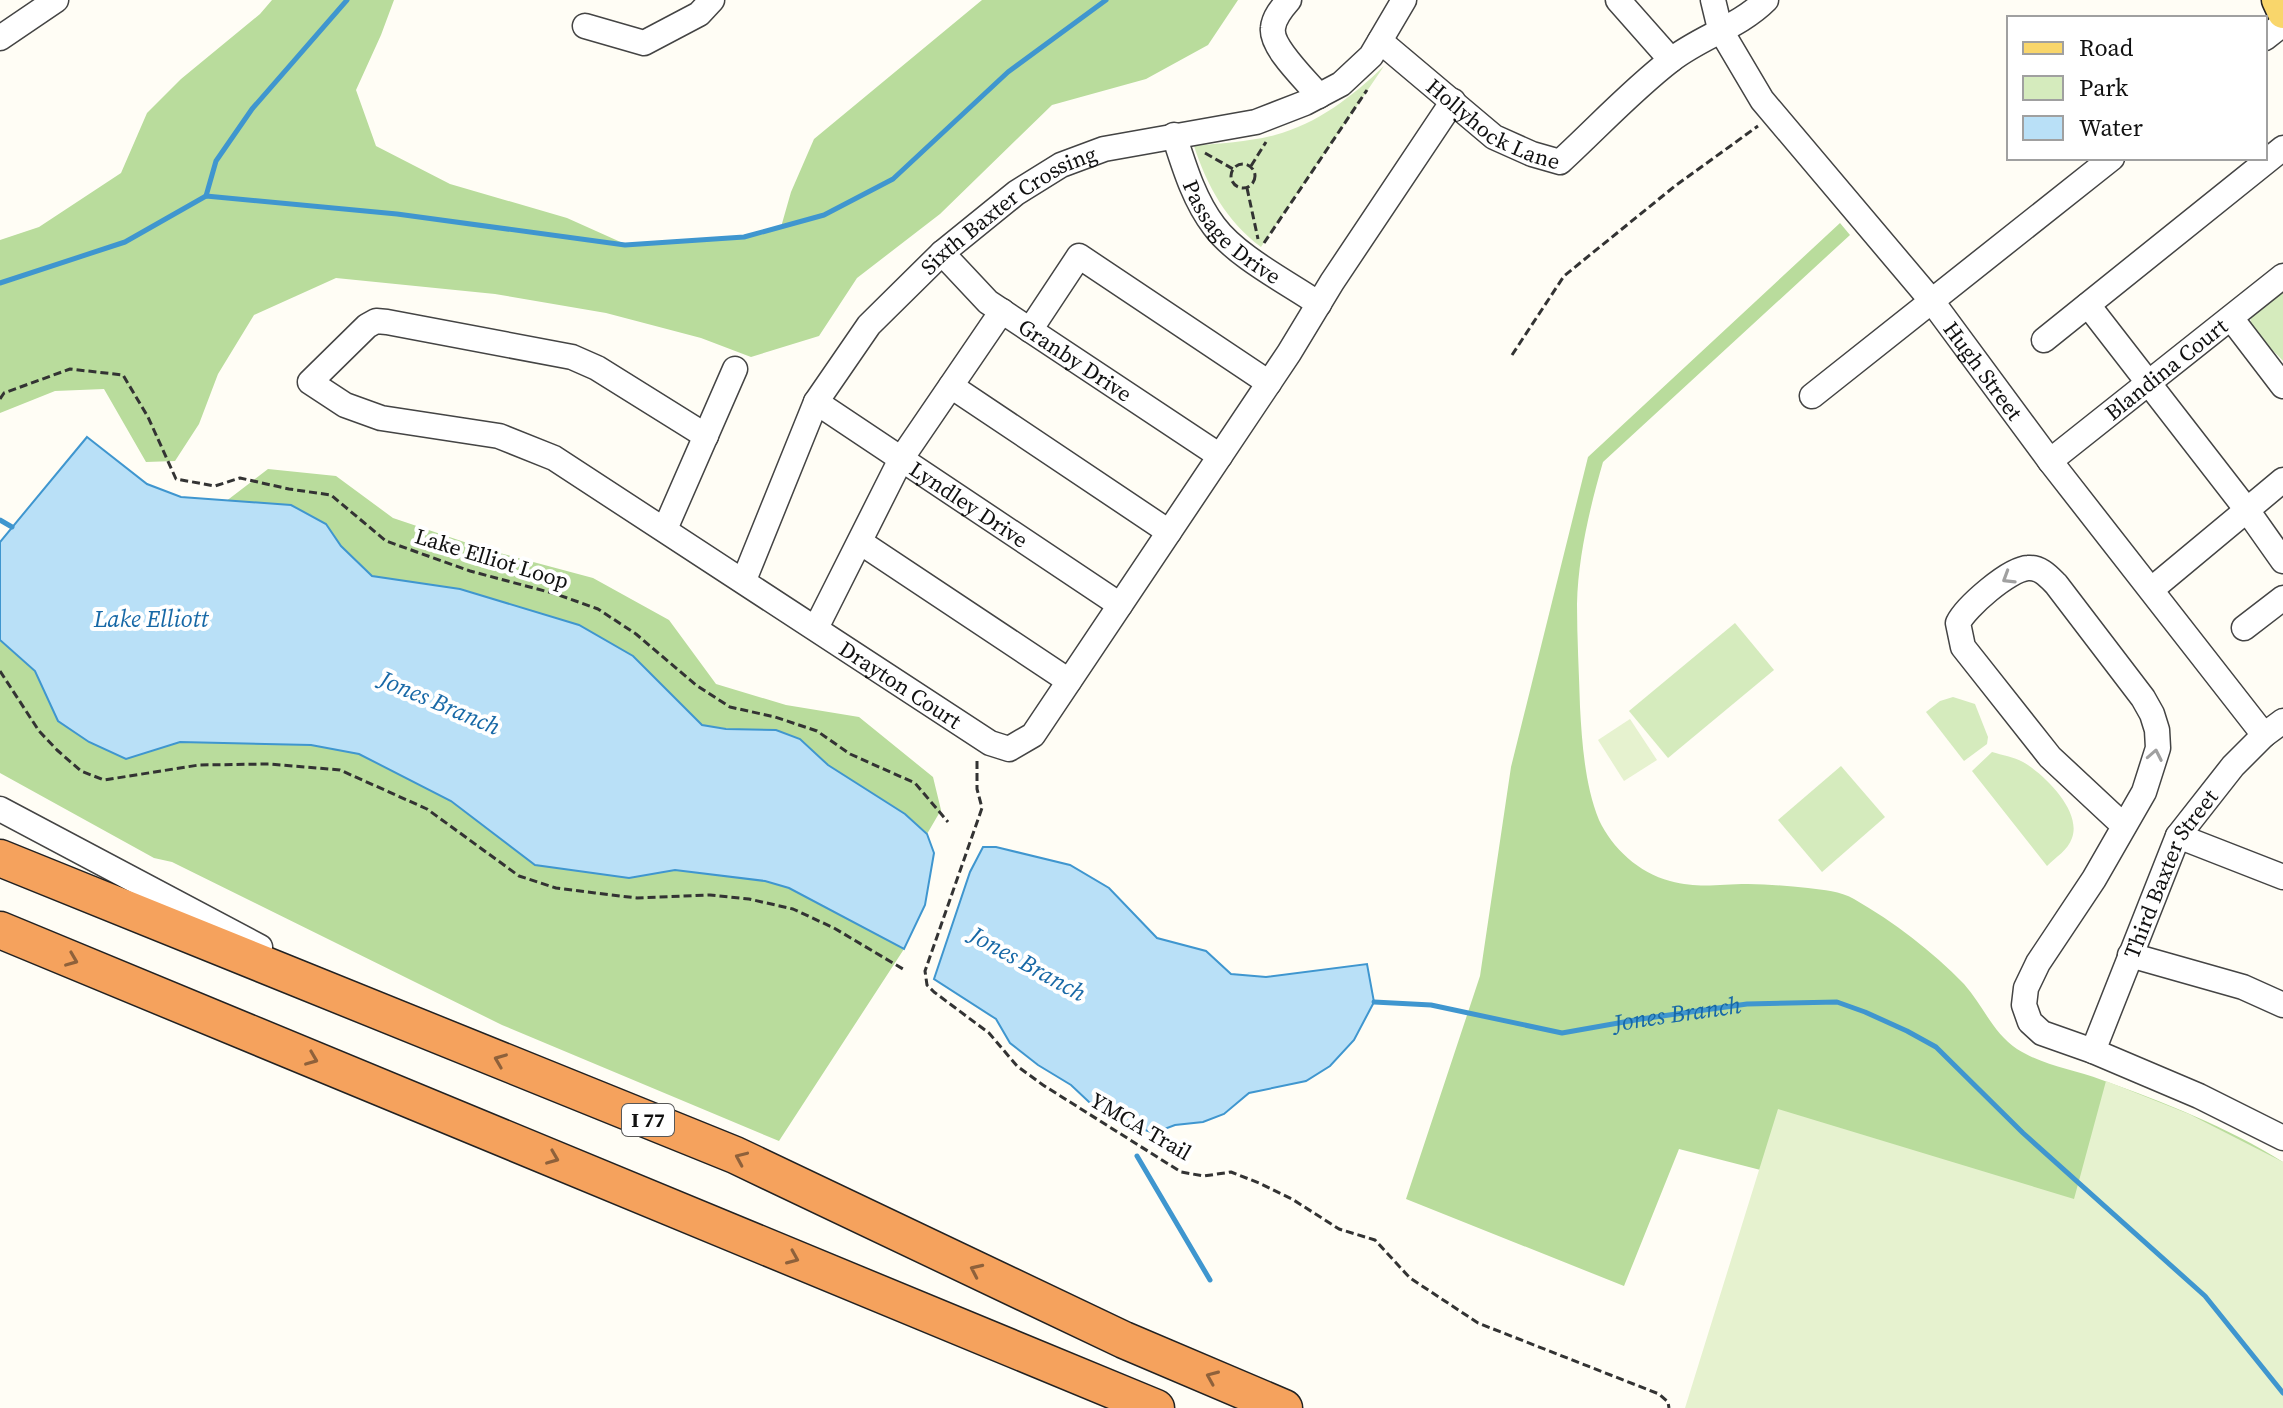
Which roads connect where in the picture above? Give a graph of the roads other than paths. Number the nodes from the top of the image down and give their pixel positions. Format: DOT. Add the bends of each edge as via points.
graph roads {
  1 [pos="56,0"];
  2 [pos="712,0"];
  3 [pos="1289,0"];
  4 [pos="1404,0"];
  5 [pos="1618,0"];
  6 [pos="1713,0"];
  7 [pos="1766,0"];
  8 [pos="2277,0"];
  9 [pos="2283,13"];
  10 [pos="2283,24"];
  11 [pos="585,26"];
  12 [pos="1720,29"];
  13 [pos="2267,36"];
  14 [pos="0,38"];
  15 [pos="1380,41"];
  16 [pos="1671,60"];
  17 [pos="1319,96"];
  18 [pos="1453,101"];
  19 [pos="1184,140"];
  20 [pos="2283,148"];
  21 [pos="2109,160"];
  22 [pos="942,253"];
  23 [pos="2283,276"];
  24 [pos="1931,300"];
  25 [pos="1319,304"];
  26 [pos="2088,305"];
  27 [pos="1002,311"];
  28 [pos="2231,318"];
  29 [pos="1030,330"];
  30 [pos="2044,340"];
  31 [pos="735,369"];
  32 [pos="1269,383"];
  33 [pos="2147,383"];
  34 [pos="951,386"];
  35 [pos="2283,386"];
  36 [pos="1812,396"];
  37 [pos="816,402"];
  38 [pos="706,436"];
  39 [pos="1220,456"];
  40 [pos="901,459"];
  41 [pos="2050,461"];
  42 [pos="2283,480"];
  43 [pos="2247,510"];
  44 [pos="665,529"];
  45 [pos="1169,532"];
  46 [pos="860,542"];
  47 [pos="2283,561"];
  48 [pos="744,580"];
  49 [pos="2152,589"];
  50 [pos="2283,598"];
  51 [pos="1120,605"];
  52 [pos="816,628"];
  53 [pos="2244,628"];
  54 [pos="1069,681"];
  55 [pos="2274,728"];
  56 [pos="0,809"];
  57 [pos="2124,826"];
  58 [pos="2178,836"];
  59 [pos="0,858"];
  60 [pos="2283,877"];
  61 [pos="0,930"];
  62 [pos="2130,955"];
  63 [pos="359,1003"];
  64 [pos="2283,1005"];
  65 [pos="2093,1051"];
  66 [pos="2283,1138"];
  67 [pos="1156,1408"];
  68 [pos="1284,1408"];
  1 -- 14 [label="street"];
  2 -- 11 [label="street" via="699,14 644,43"];
  3 -- 17 [label="street" via="1272,29 1274,42"];
  4 -- 15 [label="street, Sixth Baxter Crossing"];
  5 -- 16 [label="street"];
  6 -- 12 [label="street, Hugh Street"];
  7 -- 12 [label="street, Hollyhock Lane" via="1739,22"];
  8 -- 9 [label="main road"];
  10 -- 13 [label="street"];
  12 -- 16 [label="street, Hollyhock Lane"];
  12 -- 24 [label="street, Hugh Street" via="1762,100"];
  15 -- 17 [label="street, Sixth Baxter Crossing" via="1341,84"];
  15 -- 18 [label="street, Hollyhock Lane"];
  16 -- 18 [label="street, Hollyhock Lane" via="1560,162 1494,137"];
  17 -- 19 [label="street, Sixth Baxter Crossing" via="1256,122"];
  18 -- 25 [label="street, Drayton Court"];
  19 -- 22 [label="street, Sixth Baxter Crossing" via="1104,149 1061,165 1016,193"];
  19 -- 25 [label="street, Passage Drive" via="1187,177 1214,227"];
  20 -- 26 [label="street"];
  21 -- 24 [label="street"];
  22 -- 27 [label="street, Granby Drive"];
  22 -- 37 [label="street, Sixth Baxter Crossing" via="869,325"];
  23 -- 28 [label="street, Blandina Court"];
  24 -- 36 [label="street"];
  24 -- 41 [label="street, Hugh Street"];
  25 -- 32 [label="street, Drayton Court"];
  26 -- 30 [label="street"];
  26 -- 33 [label="street"];
  27 -- 29 [label="street, Granby Drive"];
  27 -- 34 [label="street"];
  28 -- 33 [label="street, Blandina Court"];
  28 -- 35 [label="street"];
  29 -- 32 [label="street" via="1079,256"];
  29 -- 39 [label="street, Granby Drive"];
  31 -- 38 [label="street"];
  32 -- 39 [label="street, Drayton Court"];
  33 -- 41 [label="street, Blandina Court"];
  33 -- 43 [label="street"];
  34 -- 40 [label="street"];
  34 -- 45 [label="street"];
  37 -- 40 [label="street, Lyndley Drive"];
  37 -- 48 [label="street, Sixth Baxter Crossing"];
  38 -- 44 [label="street"];
  38 -- 44 [label="street, Drayton Court" via="572,357 387,322 367,326 310,382 345,405 381,418 499,436 554,458"];
  39 -- 45 [label="street, Drayton Court"];
  40 -- 46 [label="street"];
  40 -- 51 [label="street, Lyndley Drive"];
  41 -- 49 [label="street, Hugh Street"];
  42 -- 43 [label="street"];
  43 -- 47 [label="street"];
  43 -- 49 [label="street"];
  44 -- 48 [label="street, Drayton Court"];
  45 -- 51 [label="street, Drayton Court"];
  46 -- 52 [label="street"];
  46 -- 54 [label="street"];
  48 -- 52 [label="street, Drayton Court"];
  49 -- 55 [label="street, Hugh Street"];
  50 -- 53 [label="street"];
  51 -- 54 [label="street, Drayton Court"];
  52 -- 54 [label="street, Drayton Court" via="982,738 1009,749 1033,735"];
  55 -- 58 [label="street, Third Baxter Street" via="2233,766"];
  56 -- 63 [label="street"];
  57 -- 57 [label="street, one-way" via="2144,792 2158,748 2152,714 2056,584 2043,571 2012,573 1963,613 1958,623 1963,647 2050,757"];
  57 -- 65 [label="street" via="2026,988 2030,1022 2042,1033"];
  58 -- 60 [label="street"];
  58 -- 62 [label="street, Third Baxter Street"];
  59 -- 63 [label="highway, I 77"];
  61 -- 67 [label="highway, one-way"];
  62 -- 64 [label="street" via="2243,987"];
  62 -- 65 [label="street, Third Baxter Street"];
  68 -- 63 [label="highway, I 77, one-way" via="1124,1340 735,1155"];
  65 -- 66 [label="street"];
}
